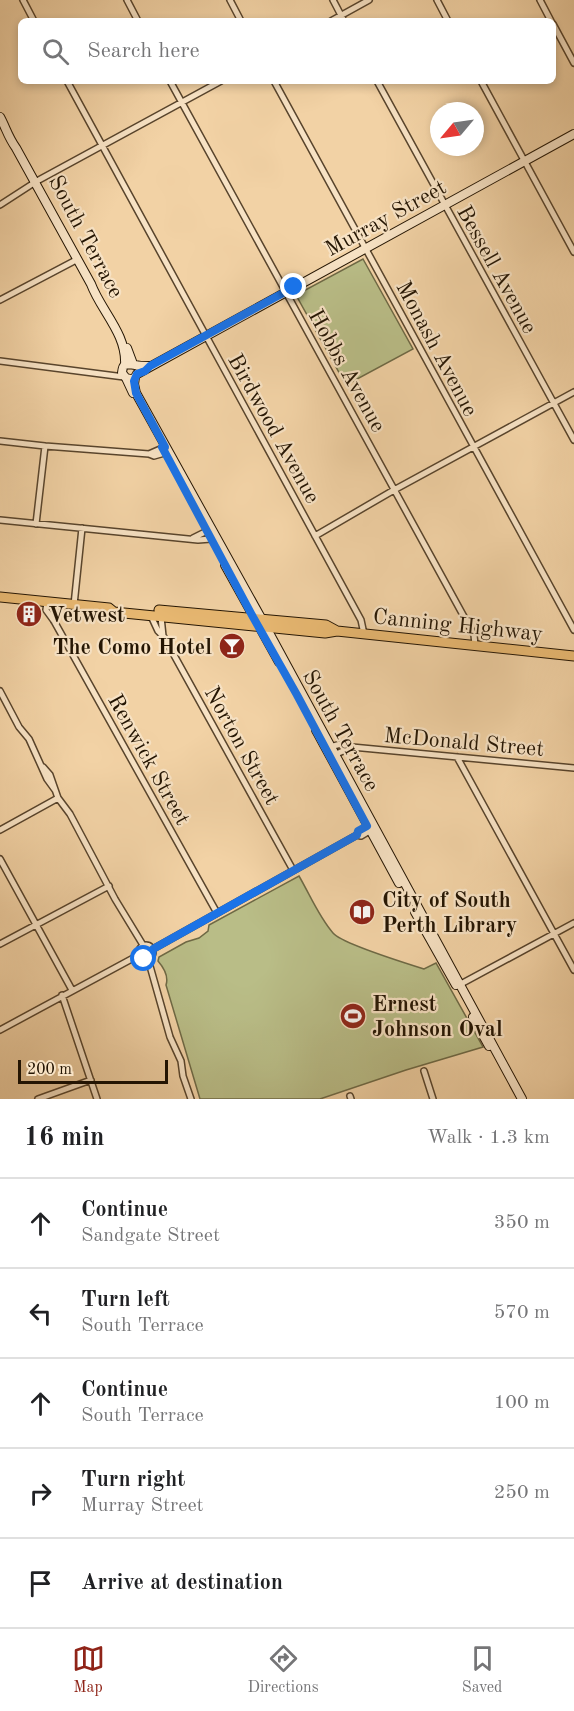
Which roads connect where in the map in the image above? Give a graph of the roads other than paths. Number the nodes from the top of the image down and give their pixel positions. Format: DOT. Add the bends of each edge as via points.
graph roads {
  1 [pos="23,0"];
  2 [pos="127,0"];
  3 [pos="230,0"];
  4 [pos="333,0"];
  5 [pos="369,0"];
  6 [pos="436,0"];
  7 [pos="540,0"];
  8 [pos="32,18"];
  9 [pos="136,18"];
  10 [pos="239,18"];
  11 [pos="343,18"];
  12 [pos="446,18"];
  13 [pos="549,18"];
  14 [pos="556,30"];
  15 [pos="574,63"];
  16 [pos="69,84"];
  17 [pos="172,84"];
  18 [pos="216,84"];
  19 [pos="276,84"];
  20 [pos="379,84"];
  21 [pos="483,84"];
  22 [pos="181,103"];
  23 [pos="0,117"];
  24 [pos="574,134"];
  25 [pos="102,145"];
  26 [pos="525,161"];
  27 [pos="36,182"];
  28 [pos="0,205"];
  29 [pos="445,205"];
  30 [pos="365,248"];
  31 [pos="574,252"];
  32 [pos="78,259"];
  33 [pos="286,292"];
  34 [pos="0,300"];
  35 [pos="206,336"];
  36 [pos="0,361"];
  37 [pos="129,371"];
  38 [pos="574,392"];
  39 [pos="554,404"];
  40 [pos="574,440"];
  41 [pos="0,441"];
  42 [pos="45,446"];
  43 [pos="473,448"];
  44 [pos="165,450"];
  45 [pos="394,490"];
  46 [pos="0,520"];
  47 [pos="36,524"];
  48 [pos="82,528"];
  49 [pos="211,534"];
  50 [pos="315,536"];
  51 [pos="0,597"];
  52 [pos="52,602"];
  53 [pos="74,605"];
  54 [pos="109,608"];
  55 [pos="156,616"];
  56 [pos="54,621"];
  57 [pos="259,622"];
  58 [pos="574,630"];
  59 [pos="364,634"];
  60 [pos="164,637"];
  61 [pos="475,645"];
  62 [pos="574,656"];
  63 [pos="0,691"];
  64 [pos="330,752"];
  65 [pos="457,757"];
  66 [pos="574,768"];
  67 [pos="58,798"];
  68 [pos="371,827"];
  69 [pos="0,830"];
  70 [pos="0,859"];
  71 [pos="293,870"];
  72 [pos="109,886"];
  73 [pos="217,913"];
  74 [pos="574,923"];
  75 [pos="36,924"];
  76 [pos="554,934"];
  77 [pos="0,944"];
  78 [pos="143,945"];
  79 [pos="153,949"];
  80 [pos="139,955"];
  81 [pos="148,959"];
  82 [pos="574,970"];
  83 [pos="459,985"];
  84 [pos="72,990"];
  85 [pos="62,995"];
  86 [pos="1,1028"];
  87 [pos="424,1071"];
  88 [pos="91,1080"];
  89 [pos="38,1099"];
  90 [pos="97,1099"];
  91 [pos="191,1099"];
  92 [pos="433,1099"];
  93 [pos="518,1099"];
  94 [pos="522,1099"];
  1 -- 8 [label="street"];
  2 -- 9 [label="street"];
  3 -- 10 [label="street"];
  4 -- 11 [label="street"];
  5 -- 11 [label="street"];
  6 -- 12 [label="street"];
  7 -- 13 [label="street"];
  14 -- 15 [label="street"];
  16 -- 25 [label="street, Birdwood Avenue"];
  17 -- 22 [label="street, Hobbs Avenue"];
  18 -- 22 [label="street"];
  19 -- 30 [label="street, Monash Avenue"];
  20 -- 29 [label="street, Bessell Avenue"];
  21 -- 26 [label="street"];
  22 -- 25 [label="street"];
  22 -- 33 [label="street, Hobbs Avenue"];
  23 -- 27 [label="main road, South Terrace" via="14,136"];
  24 -- 26 [label="main road, Murray Street"];
  25 -- 27 [label="street"];
  25 -- 35 [label="street, Birdwood Avenue"];
  26 -- 29 [label="main road, Murray Street"];
  26 -- 31 [label="street"];
  27 -- 28 [label="street"];
  27 -- 32 [label="main road, South Terrace"];
  29 -- 30 [label="main road, Murray Street"];
  29 -- 39 [label="street, Bessell Avenue"];
  30 -- 33 [label="main road, Murray Street"];
  30 -- 43 [label="street, Monash Avenue"];
  32 -- 34 [label="street"];
  32 -- 37 [label="main road, South Terrace" via="128,350"];
  33 -- 35 [label="main road, Murray Street"];
  33 -- 45 [label="street, Hobbs Avenue"];
  35 -- 37 [label="main road, Murray Street" via="145,371"];
  35 -- 50 [label="street, Birdwood Avenue"];
  36 -- 37 [label="street" via="117,377"];
  37 -- 44 [label="main road, South Terrace"];
  38 -- 39 [label="street"];
  39 -- 40 [label="street, Bessell Avenue"];
  39 -- 43 [label="street"];
  41 -- 42 [label="street"];
  42 -- 44 [label="street" via="154,456"];
  42 -- 47 [label="street"];
  43 -- 45 [label="street"];
  43 -- 58 [label="street, Monash Avenue"];
  44 -- 49 [label="main road, South Terrace"];
  45 -- 50 [label="street"];
  45 -- 61 [label="street, Hobbs Avenue" via="474,635"];
  46 -- 47 [label="street"];
  47 -- 48 [label="street"];
  48 -- 49 [label="street" via="198,540"];
  48 -- 53 [label="street"];
  49 -- 57 [label="main road, South Terrace"];
  50 -- 59 [label="street, Birdwood Avenue" via="361,620"];
  51 -- 52 [label="highway, Canning Highway"];
  52 -- 53 [label="highway, Canning Highway"];
  52 -- 56 [label="street"];
  52 -- 56 [label="street, Renwick Street" via="46,610"];
  53 -- 54 [label="highway, Canning Highway"];
  54 -- 55 [label="highway, Canning Highway" via="114,612"];
  54 -- 57 [label="highway, Canning Highway"];
  55 -- 57 [label="highway, Canning Highway"];
  55 -- 60 [label="street, Norton Street"];
  55 -- 60 [label="street, Norton Street" via="158,631"];
  56 -- 73 [label="street, Renwick Street"];
  57 -- 59 [label="highway, Canning Highway" via="326,625 337,631"];
  57 -- 64 [label="main road, South Terrace"];
  59 -- 61 [label="highway, Canning Highway"];
  60 -- 71 [label="street, Norton Street"];
  61 -- 62 [label="highway, Canning Highway"];
  63 -- 67 [label="street"];
  64 -- 65 [label="street, McDonald Street" via="344,743"];
  64 -- 68 [label="main road, South Terrace"];
  65 -- 66 [label="street, McDonald Street"];
  65 -- 76 [label="street"];
  67 -- 69 [label="street"];
  67 -- 72 [label="street"];
  68 -- 71 [label="street" via="361,836"];
  68 -- 83 [label="main road, South Terrace"];
  70 -- 75 [label="street"];
  71 -- 73 [label="street"];
  72 -- 75 [label="street"];
  72 -- 78 [label="street"];
  73 -- 79 [label="street"];
  74 -- 76 [label="street"];
  75 -- 77 [label="street"];
  75 -- 84 [label="street"];
  76 -- 82 [label="street"];
  76 -- 83 [label="street"];
  78 -- 79 [label="street"];
  78 -- 80 [label="street"];
  79 -- 81 [label="street"];
  80 -- 81 [label="street"];
  80 -- 84 [label="street"];
  81 -- 91 [label="street"];
  83 -- 93 [label="main road, South Terrace"];
  83 -- 94 [label="main road, South Terrace"];
  84 -- 85 [label="street"];
  85 -- 86 [label="street"];
  85 -- 88 [label="street"];
  87 -- 92 [label="street"];
  88 -- 89 [label="street"];
  88 -- 90 [label="street"];
}
